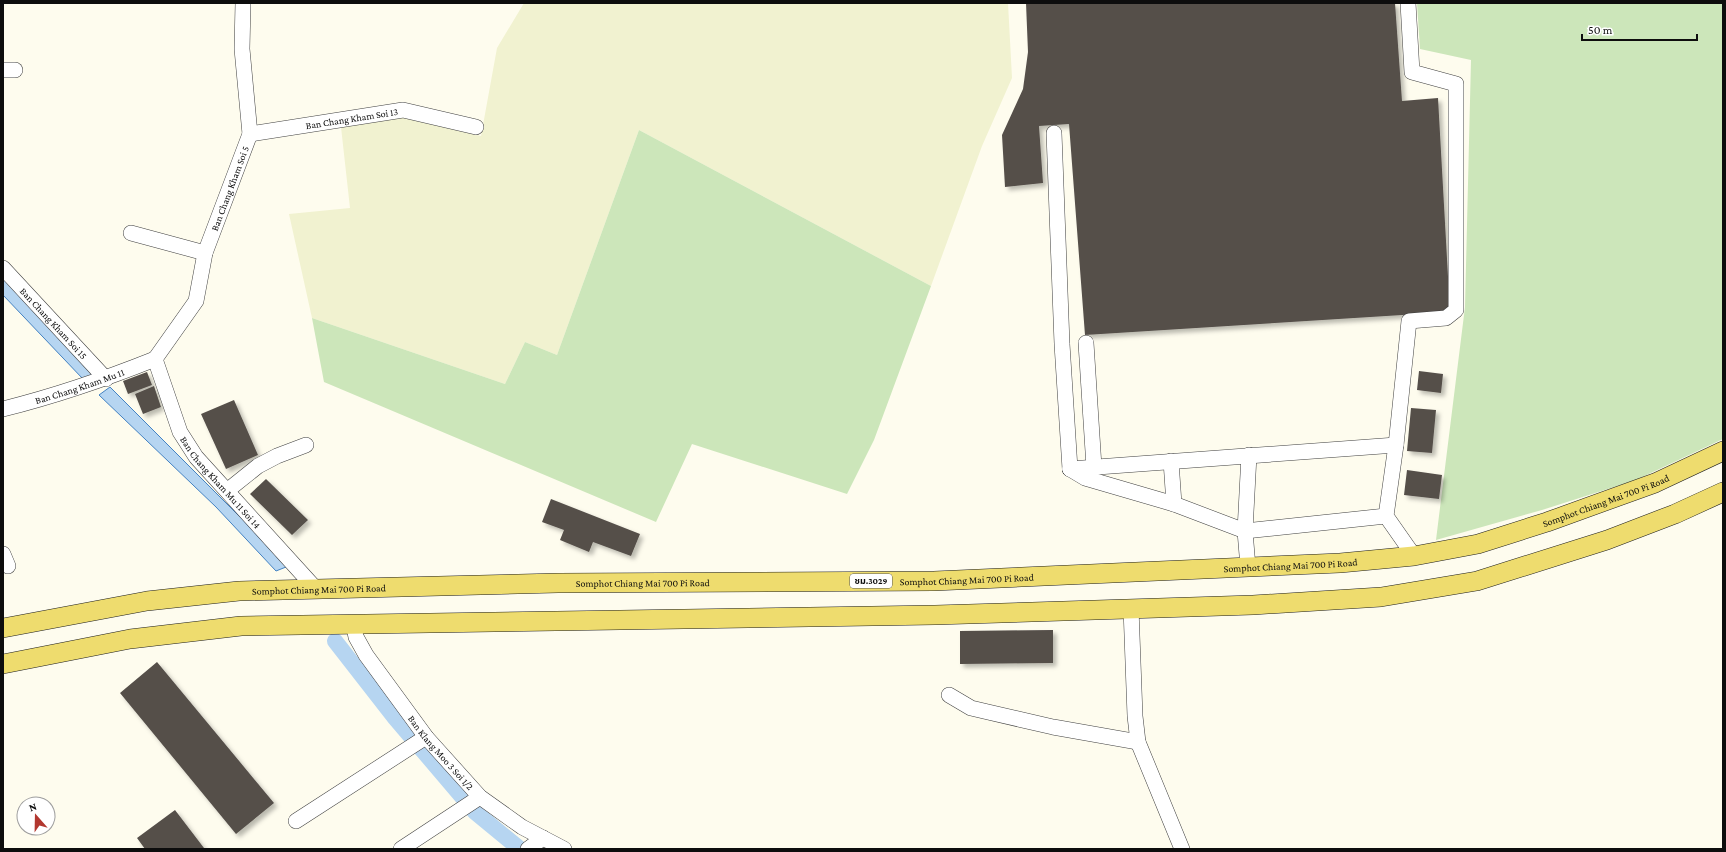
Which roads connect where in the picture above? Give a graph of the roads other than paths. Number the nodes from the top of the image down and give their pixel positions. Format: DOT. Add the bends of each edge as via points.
graph roads {
  1 [pos="243,3"];
  2 [pos="1408,3"];
  3 [pos="476,127"];
  4 [pos="1054,133"];
  5 [pos="250,134"];
  6 [pos="131,233"];
  7 [pos="205,253"];
  8 [pos="3,268"];
  9 [pos="1086,343"];
  10 [pos="155,359"];
  11 [pos="106,379"];
  12 [pos="3,409"];
  13 [pos="1396,445"];
  14 [pos="306,446"];
  15 [pos="1723,451"];
  16 [pos="1249,455"];
  17 [pos="1171,461"];
  18 [pos="1094,467"];
  19 [pos="1070,469"];
  20 [pos="228,490"];
  21 [pos="1723,492"];
  22 [pos="1174,504"];
  23 [pos="1386,516"];
  24 [pos="1245,531"];
  25 [pos="1414,556"];
  26 [pos="1248,567"];
  27 [pos="315,588"];
  28 [pos="1131,608"];
  29 [pos="353,623"];
  30 [pos="3,628"];
  31 [pos="3,664"];
  32 [pos="949,695"];
  33 [pos="426,737"];
  34 [pos="1138,742"];
  35 [pos="480,797"];
  36 [pos="296,820"];
  37 [pos="543,838"];
  38 [pos="401,849"];
  39 [pos="528,849"];
  40 [pos="564,849"];
  41 [pos="1182,849"];
  1 -- 5 [label="street, Ban Chang Kham Soi 5" via="242,49"];
  2 -- 13 [label="street" via="1412,72 1456,84 1456,310 1446,318 1409,321"];
  3 -- 5 [label="street, Ban Chang Kham Soi 13" via="403,110"];
  4 -- 19 [label="street" via="1062,344"];
  5 -- 7 [label="street, Ban Chang Kham Soi 5"];
  6 -- 7 [label="street"];
  7 -- 10 [label="street, Ban Chang Kham Soi 5" via="196,301"];
  8 -- 11 [label="street, Ban Chang Kham Soi 15"];
  9 -- 18 [label="street"];
  10 -- 11 [label="street, Ban Chang Kham Mu 11"];
  10 -- 20 [label="street, Ban Chang Kham Mu 11 Soi 14" via="180,432 196,457"];
  11 -- 12 [label="street, Ban Chang Kham Mu 11"];
  13 -- 16 [label="street"];
  13 -- 23 [label="street"];
  14 -- 20 [label="street" via="258,466"];
  15 -- 25 [label="main road, Somphot Chiang Mai 700 Pi Road / ชม.3029" via="1655,483 1547,522 1478,544"];
  16 -- 17 [label="street"];
  16 -- 24 [label="street"];
  17 -- 18 [label="street"];
  17 -- 22 [label="street"];
  18 -- 19 [label="street"];
  19 -- 22 [label="street" via="1085,478"];
  20 -- 27 [label="street, Ban Chang Kham Mu 11 Soi 14"];
  21 -- 28 [label="main road" via="1607,540 1477,581 1380,597 1252,605"];
  22 -- 24 [label="street"];
  23 -- 24 [label="street"];
  23 -- 25 [label="street"];
  24 -- 26 [label="street"];
  25 -- 26 [label="main road, Somphot Chiang Mai 700 Pi Road / ชม.3029"];
  26 -- 27 [label="main road, Somphot Chiang Mai 700 Pi Road / ชม.3029" via="934,581 566,583"];
  27 -- 30 [label="main road, Somphot Chiang Mai 700 Pi Road / ชม.3029" via="239,591 147,601"];
  28 -- 29 [label="main road" via="935,615"];
  28 -- 34 [label="street"];
  29 -- 31 [label="main road" via="241,626 130,639"];
  29 -- 33 [label="street, Ban Klang Moo 3 Soi 1/2" via="356,637 366,655"];
  32 -- 34 [label="street" via="971,708 1053,727"];
  33 -- 35 [label="street, Ban Klang Moo 3 Soi 1/2"];
  33 -- 36 [label="street"];
  34 -- 41 [label="street"];
  35 -- 37 [label="street, Ban Klang Moo 3 Soi 1/2" via="522,827"];
  35 -- 38 [label="street"];
  37 -- 39 [label="street"];
  37 -- 40 [label="street, Ban Klang Moo 3 Soi 1/2"];
}
